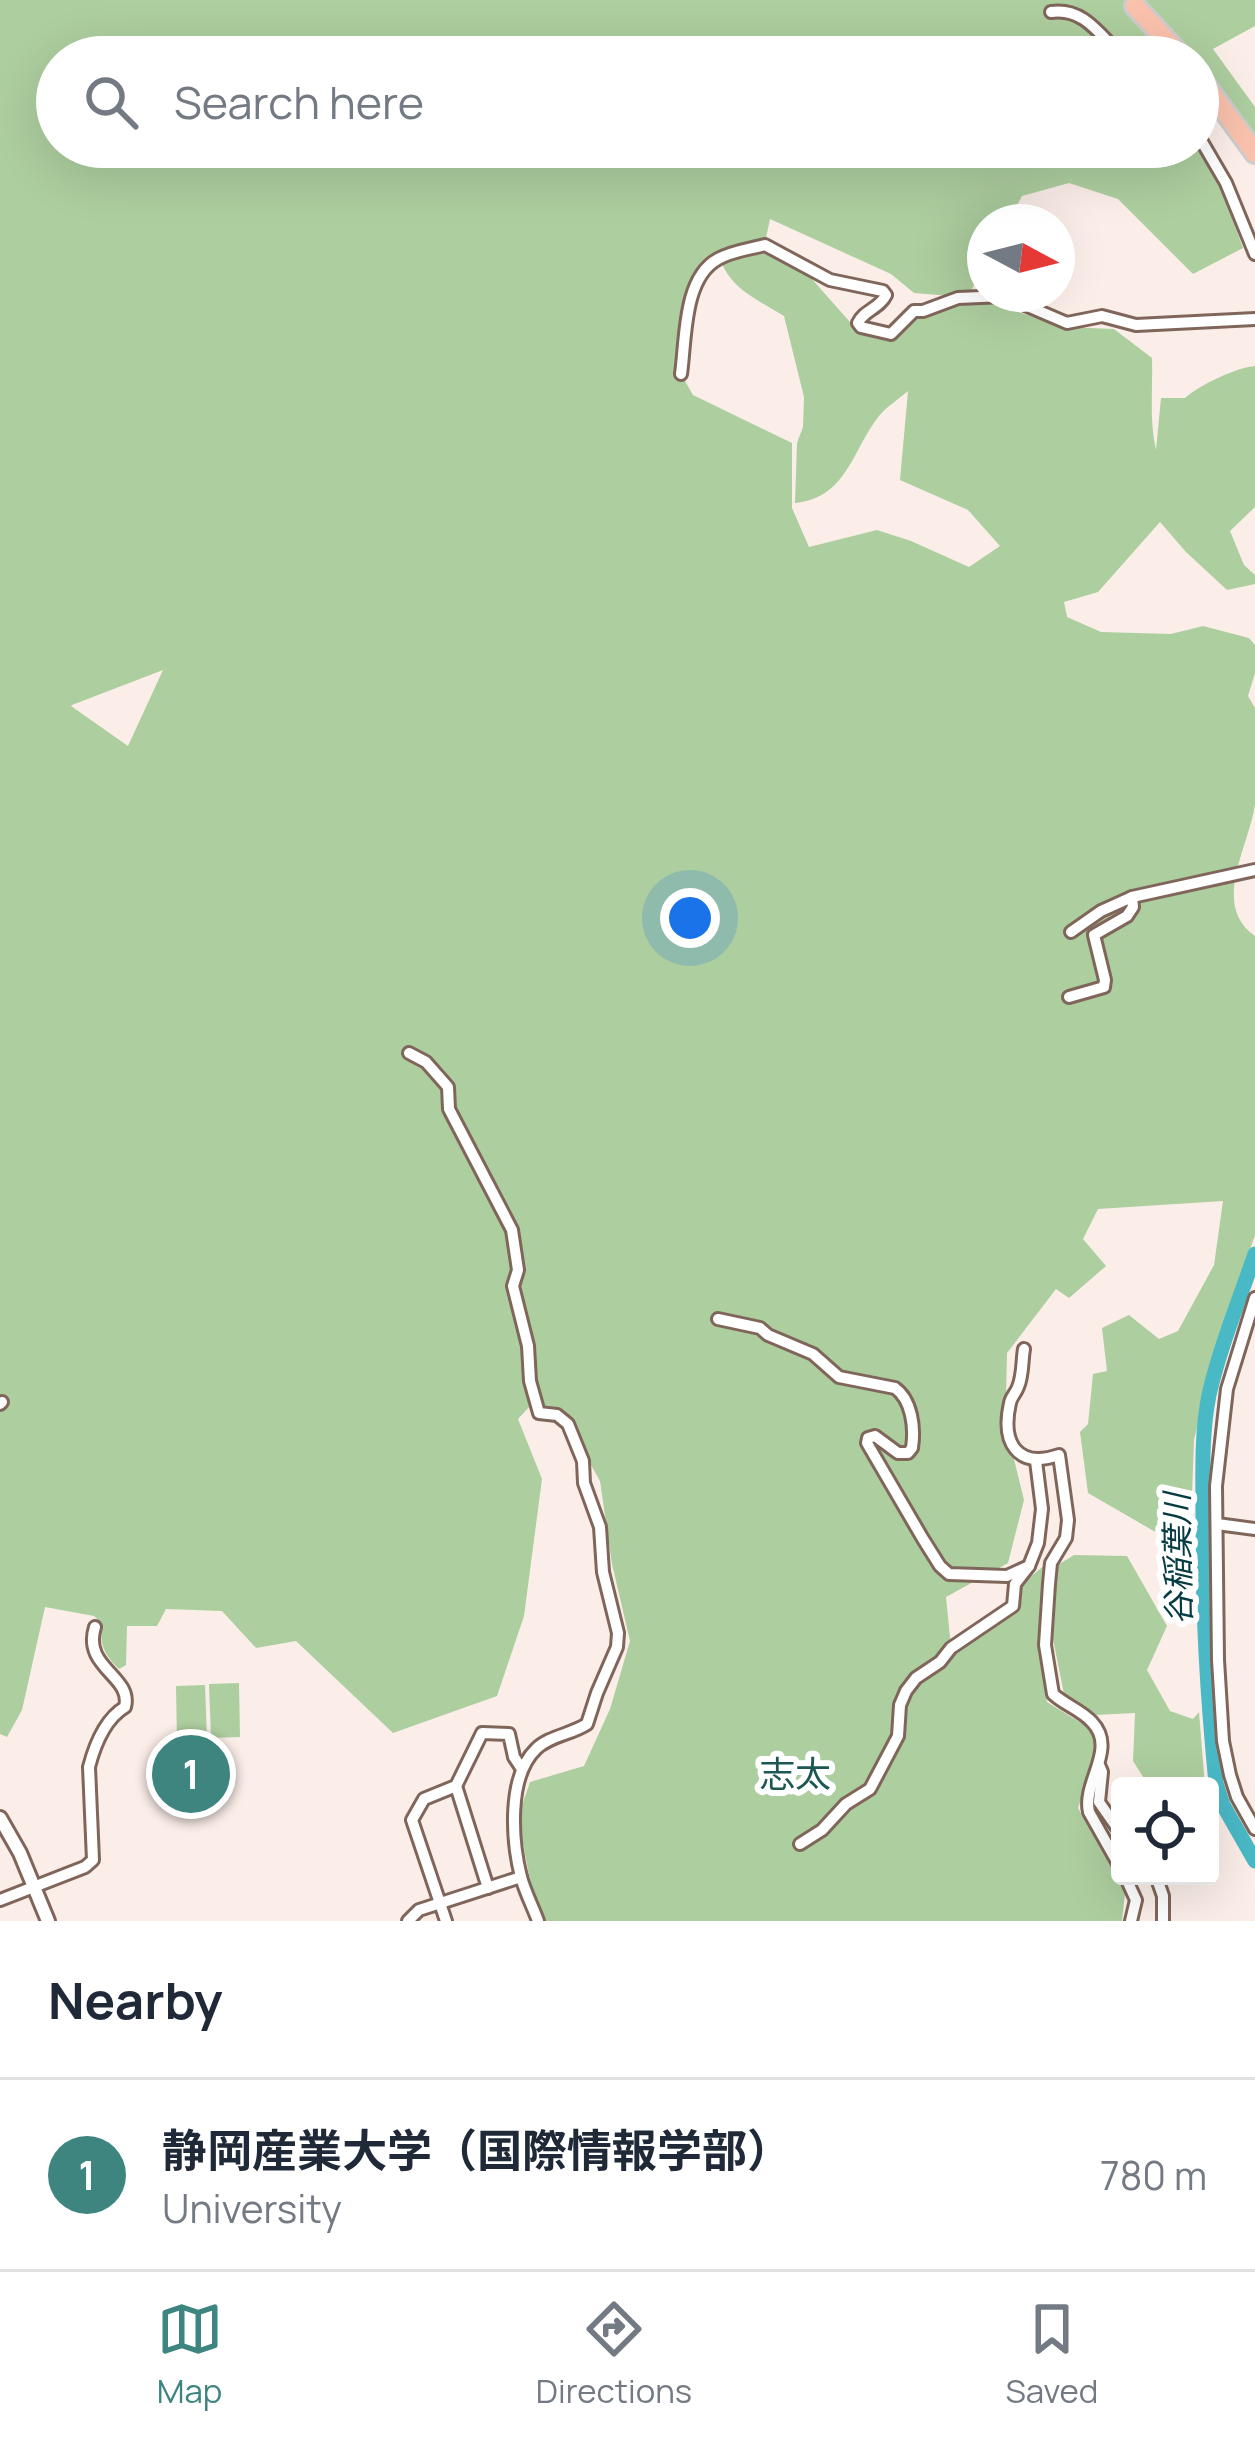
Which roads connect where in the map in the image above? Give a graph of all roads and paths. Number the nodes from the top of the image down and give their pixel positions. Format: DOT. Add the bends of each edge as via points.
graph roads {
  1 [pos="1136,6"];
  2 [pos="1051,12"];
  3 [pos="1103,36"];
  4 [pos="1163,36"];
  5 [pos="1219,104"];
  6 [pos="1255,153"];
  7 [pos="1217,168"];
  8 [pos="1255,254"];
  9 [pos="1255,319"];
  10 [pos="681,374"];
  11 [pos="1255,870"];
  12 [pos="1132,897"];
  13 [pos="1071,932"];
  14 [pos="1069,997"];
  15 [pos="409,1053"];
  16 [pos="1255,1298"];
  17 [pos="718,1318"];
  18 [pos="1024,1349"];
  19 [pos="1036,1461"];
  20 [pos="1217,1524"];
  21 [pos="1255,1529"];
  22 [pos="1029,1566"];
  23 [pos="95,1627"];
  24 [pos="1099,1764"];
  25 [pos="522,1769"];
  26 [pos="456,1786"];
  27 [pos="0,1818"];
  28 [pos="1111,1818"];
  29 [pos="1255,1829"];
  30 [pos="800,1844"];
  31 [pos="1111,1851"];
  32 [pos="521,1877"];
  33 [pos="1129,1885"];
  34 [pos="1159,1885"];
  35 [pos="34,1887"];
  36 [pos="488,1888"];
  37 [pos="0,1900"];
  38 [pos="440,1904"];
  39 [pos="48,1921"];
  40 [pos="408,1921"];
  41 [pos="446,1921"];
  42 [pos="538,1921"];
  43 [pos="1131,1921"];
  44 [pos="1162,1921"];
  1 -- 4 [label="highway"];
  2 -- 3 [label="street" via="1078,14"];
  5 -- 6 [label="highway"];
  7 -- 8 [label="street"];
  9 -- 10 [label="street" via="1136,325 1102,316 1067,323 1004,296 978,296 914,311 891,334 858,323 884,301 884,291 830,280 765,245 719,258 698,278"];
  11 -- 12 [label="street"];
  12 -- 13 [label="street"];
  12 -- 14 [label="street" via="1127,916 1094,934 1104,987"];
  15 -- 25 [label="street" via="448,1087 449,1109 512,1230 514,1286 539,1413 568,1424 583,1461 618,1634 587,1724 542,1744"];
  16 -- 20 [label="street" via="1222,1418"];
  17 -- 22 [label="street" via="760,1328 839,1377 902,1393 912,1448 898,1453 875,1436 867,1443 949,1574 1007,1576"];
  18 -- 19 [label="street" via="1010,1437 1024,1459"];
  19 -- 22 [label="street" via="1042,1509"];
  19 -- 24 [label="street" via="1059,1455 1068,1520 1051,1563 1050,1682 1053,1694 1098,1728"];
  20 -- 21 [label="street"];
  20 -- 29 [label="street" via="1223,1741"];
  22 -- 30 [label="street" via="1015,1584 1013,1606 906,1690 898,1736 870,1789"];
  23 -- 35 [label="street" via="92,1648 127,1702 110,1716 89,1767 93,1860"];
  24 -- 28 [label="street" via="1100,1802"];
  24 -- 31 [label="street" via="1087,1802"];
  25 -- 26 [label="street" via="509,1734 482,1733"];
  25 -- 32 [label="street" via="513,1819"];
  26 -- 36 [label="street"];
  26 -- 38 [label="street" via="424,1798 412,1820"];
  27 -- 35 [label="street"];
  32 -- 36 [label="street"];
  32 -- 42 [label="street"];
  33 -- 43 [label="street" via="1136,1900"];
  34 -- 44 [label="street"];
  35 -- 37 [label="street"];
  35 -- 39 [label="street"];
  36 -- 38 [label="street"];
  38 -- 40 [label="street"];
  38 -- 41 [label="street"];
}
